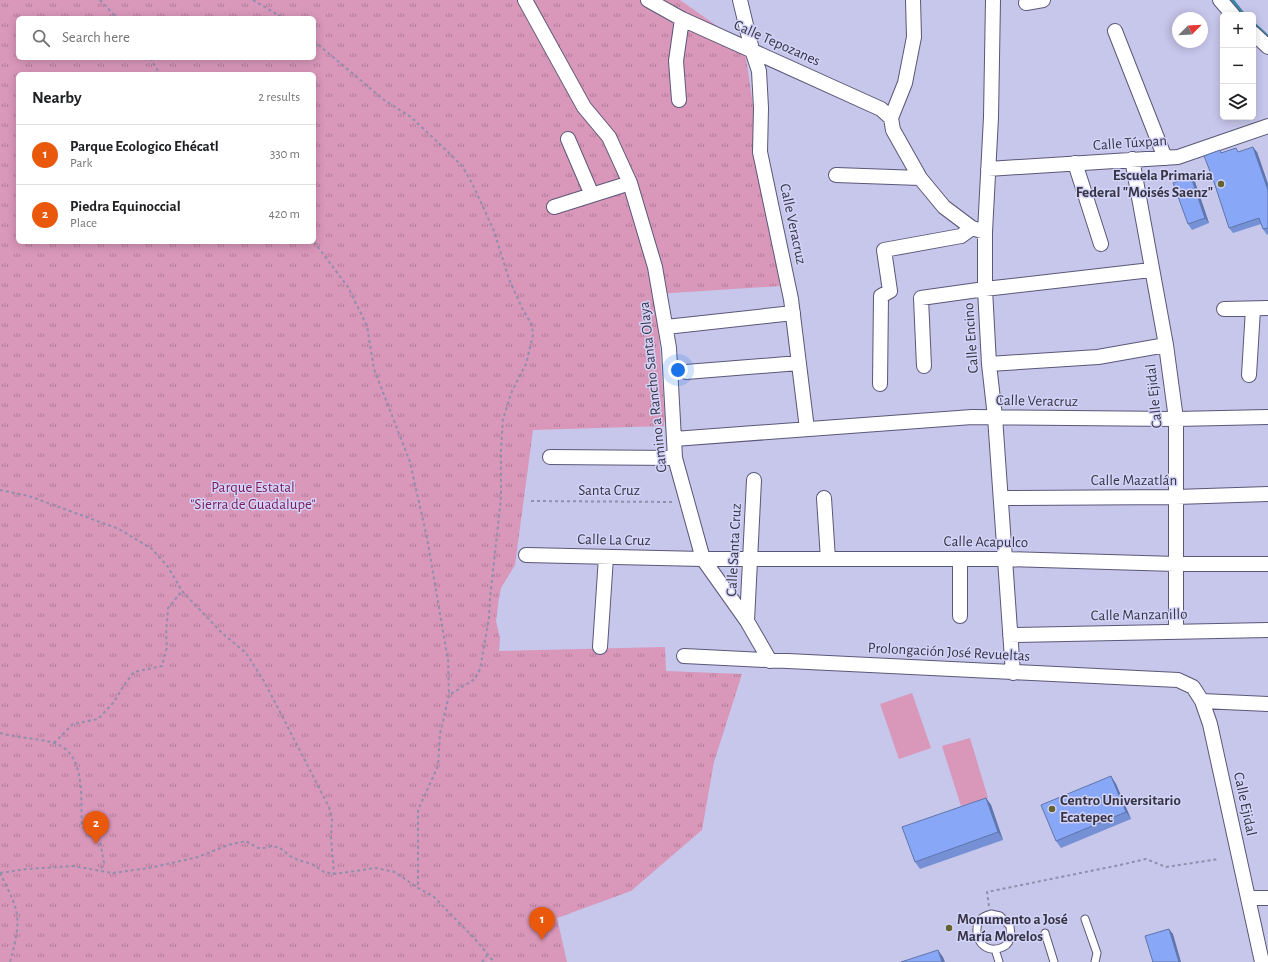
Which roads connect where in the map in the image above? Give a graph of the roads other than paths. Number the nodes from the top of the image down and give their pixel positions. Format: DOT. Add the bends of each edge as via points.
graph roads {
  1 [pos="525,0"];
  2 [pos="648,0"];
  3 [pos="740,0"];
  4 [pos="913,0"];
  5 [pos="993,0"];
  6 [pos="1043,0"];
  7 [pos="1220,0"];
  8 [pos="1026,3"];
  9 [pos="1230,12"];
  10 [pos="682,19"];
  11 [pos="1115,31"];
  12 [pos="1256,36"];
  13 [pos="1268,47"];
  14 [pos="752,50"];
  15 [pos="679,100"];
  16 [pos="891,118"];
  17 [pos="1268,126"];
  18 [pos="568,139"];
  19 [pos="1165,158"];
  20 [pos="1132,159"];
  21 [pos="1075,163"];
  22 [pos="988,168"];
  23 [pos="836,175"];
  24 [pos="920,178"];
  25 [pos="630,183"];
  26 [pos="592,195"];
  27 [pos="554,207"];
  28 [pos="972,228"];
  29 [pos="985,232"];
  30 [pos="1101,244"];
  31 [pos="1151,270"];
  32 [pos="985,289"];
  33 [pos="1268,308"];
  34 [pos="1224,309"];
  35 [pos="1253,309"];
  36 [pos="793,313"];
  37 [pos="666,327"];
  38 [pos="1166,345"];
  39 [pos="799,363"];
  40 [pos="989,364"];
  41 [pos="924,366"];
  42 [pos="686,372"];
  43 [pos="1249,375"];
  44 [pos="880,384"];
  45 [pos="995,417"];
  46 [pos="1268,417"];
  47 [pos="1176,419"];
  48 [pos="807,429"];
  49 [pos="674,439"];
  50 [pos="550,457"];
  51 [pos="676,458"];
  52 [pos="754,480"];
  53 [pos="1268,494"];
  54 [pos="1176,497"];
  55 [pos="824,498"];
  56 [pos="1000,498"];
  57 [pos="526,555"];
  58 [pos="606,557"];
  59 [pos="750,558"];
  60 [pos="703,559"];
  61 [pos="828,559"];
  62 [pos="960,559"];
  63 [pos="1004,559"];
  64 [pos="1176,564"];
  65 [pos="1268,564"];
  66 [pos="960,616"];
  67 [pos="748,621"];
  68 [pos="1268,630"];
  69 [pos="1176,631"];
  70 [pos="1010,635"];
  71 [pos="600,647"];
  72 [pos="684,656"];
  73 [pos="770,661"];
  74 [pos="1013,673"];
  75 [pos="1202,701"];
  76 [pos="1268,704"];
  77 [pos="1248,898"];
  78 [pos="1268,898"];
  79 [pos="1085,920"];
  80 [pos="1045,933"];
  81 [pos="995,949"];
  82 [pos="999,962"];
  83 [pos="1054,962"];
  84 [pos="1095,962"];
  85 [pos="1262,962"];
  1 -- 25 [label="street, Camino a Rancho Santa Olaya" via="584,107 609,137"];
  2 -- 10 [label="street, Calle Tepozanes"];
  3 -- 14 [label="street, Calle Veracruz"];
  4 -- 16 [label="street" via="914,37 906,83"];
  5 -- 22 [label="street, Calle Encino"];
  6 -- 8 [label="street"];
  7 -- 9 [label="street"];
  10 -- 14 [label="street, Calle Tepozanes"];
  10 -- 15 [label="street" via="676,61"];
  11 -- 19 [label="street"];
  12 -- 13 [label="street"];
  14 -- 16 [label="street, Calle Tepozanes" via="881,109"];
  14 -- 36 [label="street, Calle Veracruz" via="760,71 760,152"];
  16 -- 24 [label="street" via="893,130"];
  17 -- 19 [label="street, Calle Túxpan" via="1178,157"];
  18 -- 26 [label="street"];
  19 -- 20 [label="street, Calle Túxpan"];
  20 -- 21 [label="street, Calle Túxpan"];
  20 -- 31 [label="street, Calle Ejidal"];
  21 -- 22 [label="street, Calle Túxpan"];
  21 -- 30 [label="street"];
  22 -- 29 [label="street, Calle Encino"];
  23 -- 24 [label="street"];
  24 -- 28 [label="street" via="944,207"];
  25 -- 26 [label="street"];
  25 -- 37 [label="street, Camino a Rancho Santa Olaya" via="656,267"];
  26 -- 27 [label="street"];
  28 -- 29 [label="street"];
  28 -- 44 [label="street" via="961,236 884,250 890,291 881,296"];
  29 -- 32 [label="street, Calle Encino"];
  31 -- 32 [label="street"];
  31 -- 38 [label="street, Calle Ejidal"];
  32 -- 40 [label="street, Calle Encino"];
  32 -- 41 [label="street" via="921,298"];
  33 -- 35 [label="street"];
  34 -- 35 [label="street"];
  35 -- 43 [label="street"];
  36 -- 37 [label="street"];
  36 -- 39 [label="street, Calle Veracruz"];
  37 -- 49 [label="street, Camino a Rancho Santa Olaya"];
  38 -- 40 [label="street" via="1098,357"];
  38 -- 47 [label="street, Calle Ejidal"];
  39 -- 42 [label="street"];
  39 -- 48 [label="street, Calle Veracruz"];
  40 -- 45 [label="street, Calle Encino"];
  45 -- 47 [label="street, Calle Veracruz"];
  45 -- 48 [label="street, Calle Veracruz"];
  45 -- 56 [label="street, Calle Encino"];
  46 -- 47 [label="street, Calle Veracruz"];
  47 -- 54 [label="street, Calle Ejidal"];
  48 -- 49 [label="street, Calle Veracruz"];
  49 -- 51 [label="street, Camino a Rancho Santa Olaya"];
  50 -- 51 [label="street"];
  51 -- 60 [label="street, Camino a Rancho Santa Olaya"];
  52 -- 59 [label="street, Calle Santa Cruz"];
  53 -- 54 [label="street, Calle Mazatlán"];
  54 -- 56 [label="street, Calle Mazatlán"];
  54 -- 64 [label="street, Calle Ejidal"];
  55 -- 61 [label="street"];
  56 -- 63 [label="street, Calle Encino"];
  57 -- 58 [label="street, Calle La Cruz"];
  58 -- 60 [label="street, Calle La Cruz"];
  58 -- 71 [label="street"];
  59 -- 60 [label="street, Calle Acapulco"];
  59 -- 61 [label="street, Calle Acapulco"];
  59 -- 67 [label="street, Calle Santa Cruz"];
  60 -- 67 [label="street, Camino a Rancho Santa Olaya"];
  61 -- 62 [label="street, Calle Acapulco"];
  62 -- 63 [label="street, Calle Acapulco"];
  62 -- 66 [label="street"];
  63 -- 64 [label="street, Calle Acapulco"];
  63 -- 70 [label="street, Calle Encino"];
  64 -- 65 [label="street, Calle Acapulco"];
  64 -- 69 [label="street, Calle Ejidal"];
  67 -- 73 [label="street, Camino a Rancho Santa Olaya"];
  68 -- 69 [label="street, Calle Manzanillo"];
  69 -- 70 [label="street, Calle Manzanillo"];
  70 -- 74 [label="street, Calle Encino"];
  72 -- 73 [label="street, Prolongación José Revueltas"];
  73 -- 74 [label="street, Prolongación José Revueltas"];
  74 -- 75 [label="street, Prolongación José Revueltas" via="1178,680 1193,687"];
  75 -- 76 [label="street"];
  75 -- 77 [label="street, Calle Ejidal" via="1210,724"];
  77 -- 78 [label="street"];
  77 -- 85 [label="street, Calle Ejidal"];
  79 -- 84 [label="lane" via="1097,954"];
  80 -- 83 [label="lane"];
  81 -- 81 [label="lane" via="984,946 977,937 977,926 982,918 991,914 1000,916 1010,926 1010,939 1004,947"];
  81 -- 82 [label="lane"];
}
